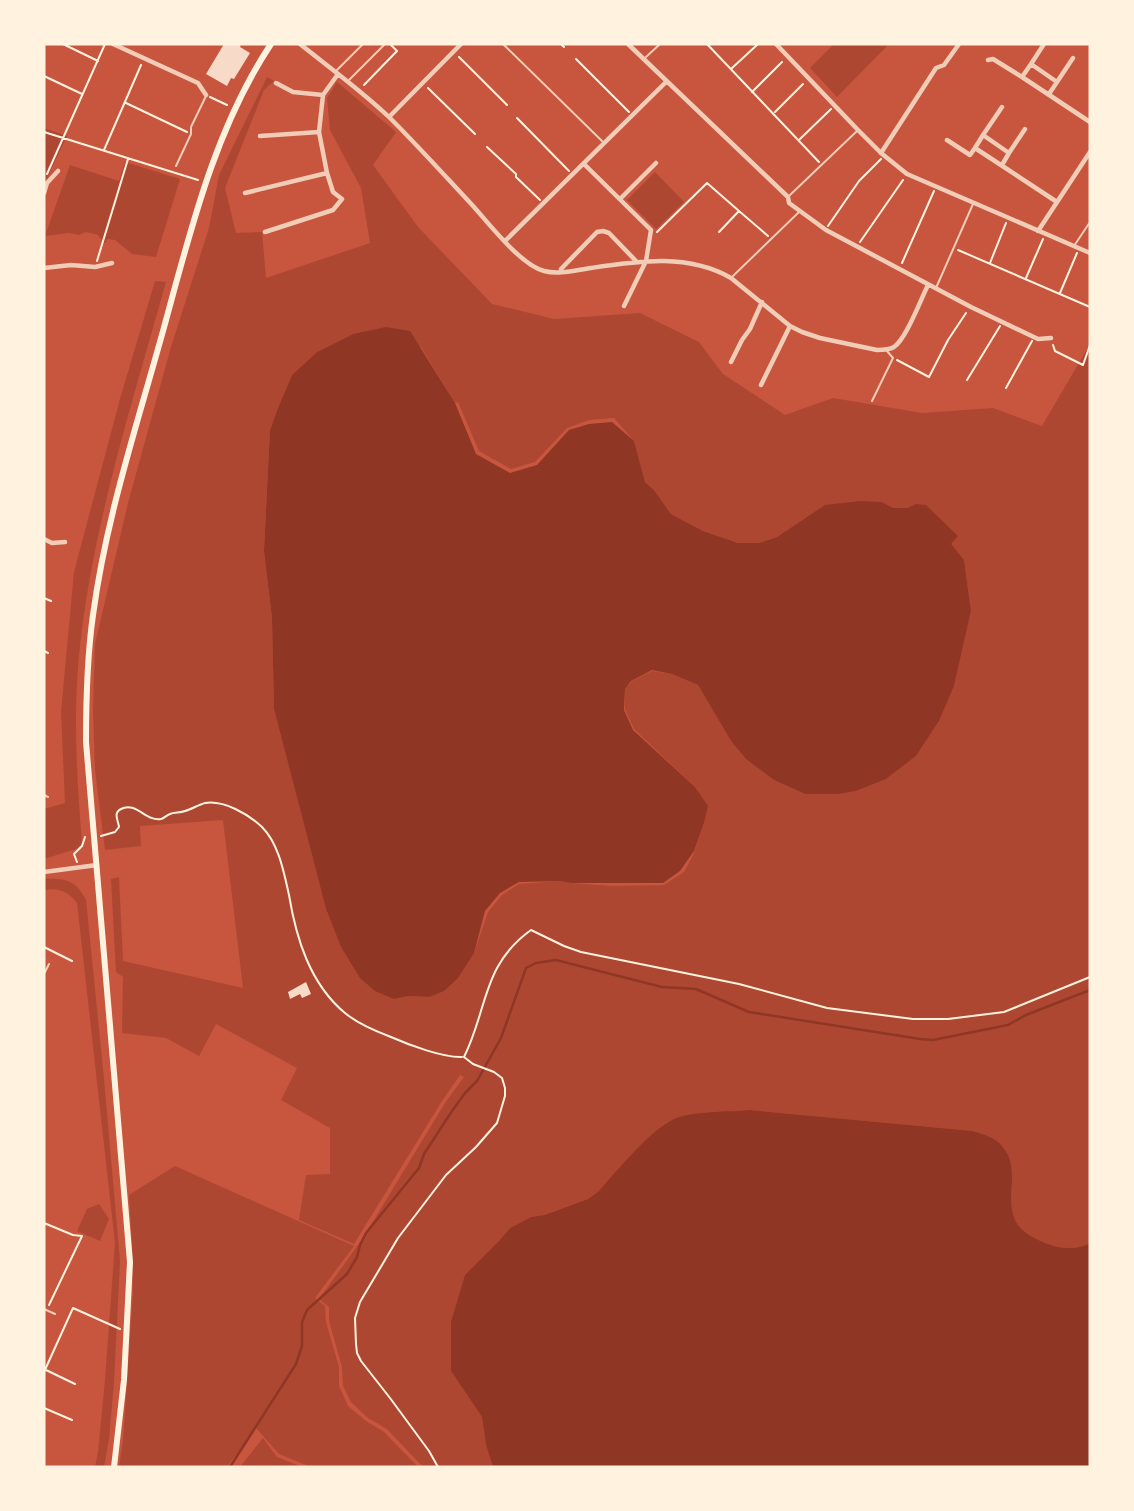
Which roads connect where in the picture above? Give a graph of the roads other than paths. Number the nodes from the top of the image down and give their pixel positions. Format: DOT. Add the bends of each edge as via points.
graph roads {
  1 [pos="113,44"];
  2 [pos="271,44"];
  3 [pos="300,44"];
  4 [pos="363,44"];
  5 [pos="385,44"];
  6 [pos="461,44"];
  7 [pos="502,44"];
  8 [pos="628,44"];
  9 [pos="660,44"];
  10 [pos="776,44"];
  11 [pos="959,44"];
  12 [pos="1044,44"];
  13 [pos="1073,58"];
  14 [pos="644,59"];
  15 [pos="988,60"];
  16 [pos="1031,64"];
  17 [pos="337,73"];
  18 [pos="1022,77"];
  19 [pos="347,81"];
  20 [pos="667,82"];
  21 [pos="1057,82"];
  22 [pos="276,83"];
  23 [pos="1049,94"];
  24 [pos="206,95"];
  25 [pos="323,95"];
  26 [pos="1002,107"];
  27 [pos="388,117"];
  28 [pos="1090,122"];
  29 [pos="1025,129"];
  30 [pos="858,130"];
  31 [pos="319,132"];
  32 [pos="983,135"];
  33 [pos="260,136"];
  34 [pos="947,140"];
  35 [pos="604,144"];
  36 [pos="975,148"];
  37 [pos="1090,152"];
  38 [pos="1009,153"];
  39 [pos="883,154"];
  40 [pos="656,163"];
  41 [pos="583,164"];
  42 [pos="1002,165"];
  43 [pos="176,166"];
  44 [pos="58,171"];
  45 [pos="327,173"];
  46 [pos="44,193"];
  47 [pos="245,193"];
  48 [pos="788,197"];
  49 [pos="620,199"];
  50 [pos="1057,202"];
  51 [pos="973,203"];
  52 [pos="800,211"];
  53 [pos="1090,222"];
  54 [pos="1038,231"];
  55 [pos="265,232"];
  56 [pos="505,241"];
  57 [pos="1076,248"];
  58 [pos="1090,253"];
  59 [pos="637,261"];
  60 [pos="646,261"];
  61 [pos="112,263"];
  62 [pos="44,268"];
  63 [pos="561,272"];
  64 [pos="731,278"];
  65 [pos="928,285"];
  66 [pos="936,289"];
  67 [pos="762,302"];
  68 [pos="624,306"];
  69 [pos="790,326"];
  70 [pos="1051,338"];
  71 [pos="886,350"];
  72 [pos="731,362"];
  73 [pos="761,385"];
  74 [pos="872,401"];
  75 [pos="44,540"];
  76 [pos="65,542"];
  77 [pos="44,795"];
  78 [pos="48,797"];
  79 [pos="97,865"];
  80 [pos="44,872"];
  81 [pos="49,964"];
  82 [pos="44,974"];
  83 [pos="45,1310"];
  84 [pos="55,1314"];
  85 [pos="114,1467"];
  1 -- 24 [label="street" via="198,83"];
  2 -- 79 [label="main road" via="234,110 206,182 99,575 86,701"];
  3 -- 17 [label="street"];
  4 -- 17 [label="lane"];
  5 -- 19 [label="lane"];
  6 -- 27 [label="street"];
  7 -- 35 [label="lane"];
  8 -- 14 [label="street"];
  9 -- 14 [label="lane"];
  10 -- 30 [label="street"];
  11 -- 39 [label="street" via="944,65 936,68"];
  12 -- 16 [label="street"];
  13 -- 21 [label="street"];
  14 -- 20 [label="street"];
  15 -- 18 [label="street"];
  16 -- 18 [label="street"];
  16 -- 21 [label="street"];
  17 -- 19 [label="street"];
  17 -- 25 [label="street"];
  18 -- 23 [label="street"];
  19 -- 27 [label="street"];
  20 -- 35 [label="street"];
  20 -- 48 [label="street"];
  21 -- 23 [label="street"];
  22 -- 25 [label="street" via="293,92"];
  23 -- 28 [label="street"];
  24 -- 43 [label="lane"];
  25 -- 31 [label="street"];
  26 -- 32 [label="street"];
  27 -- 56 [label="street"];
  29 -- 38 [label="street"];
  30 -- 39 [label="street"];
  30 -- 48 [label="lane"];
  31 -- 33 [label="street"];
  31 -- 45 [label="street"];
  32 -- 36 [label="street"];
  32 -- 38 [label="street"];
  34 -- 36 [label="street" via="970,156"];
  35 -- 41 [label="street"];
  36 -- 42 [label="street"];
  37 -- 50 [label="street"];
  38 -- 42 [label="street"];
  39 -- 51 [label="street" via="907,174"];
  40 -- 49 [label="street"];
  41 -- 49 [label="street"];
  41 -- 56 [label="street"];
  42 -- 50 [label="street"];
  44 -- 46 [label="street"];
  45 -- 47 [label="street"];
  45 -- 55 [label="street" via="333,192 342,199 333,210"];
  48 -- 52 [label="street"];
  49 -- 60 [label="street" via="651,230"];
  50 -- 54 [label="street"];
  51 -- 54 [label="street"];
  51 -- 66 [label="lane"];
  52 -- 64 [label="lane"];
  52 -- 65 [label="street"];
  53 -- 57 [label="lane"];
  54 -- 57 [label="street"];
  56 -- 63 [label="street" via="535,267"];
  57 -- 58 [label="street"];
  59 -- 60 [label="street"];
  59 -- 63 [label="street"];
  59 -- 63 [label="street" via="603,230"];
  60 -- 64 [label="street" via="700,265"];
  60 -- 68 [label="street"];
  61 -- 62 [label="street"];
  64 -- 67 [label="street"];
  65 -- 66 [label="street"];
  65 -- 71 [label="street" via="902,339"];
  66 -- 70 [label="street" via="1038,339"];
  67 -- 69 [label="street"];
  67 -- 72 [label="street"];
  69 -- 71 [label="street" via="820,338"];
  69 -- 73 [label="street"];
  71 -- 74 [label="lane" via="893,358"];
  75 -- 76 [label="street"];
  77 -- 78 [label="lane"];
  79 -- 80 [label="street"];
  79 -- 85 [label="main road" via="130,1262"];
  81 -- 82 [label="lane"];
  83 -- 84 [label="lane"];
}
